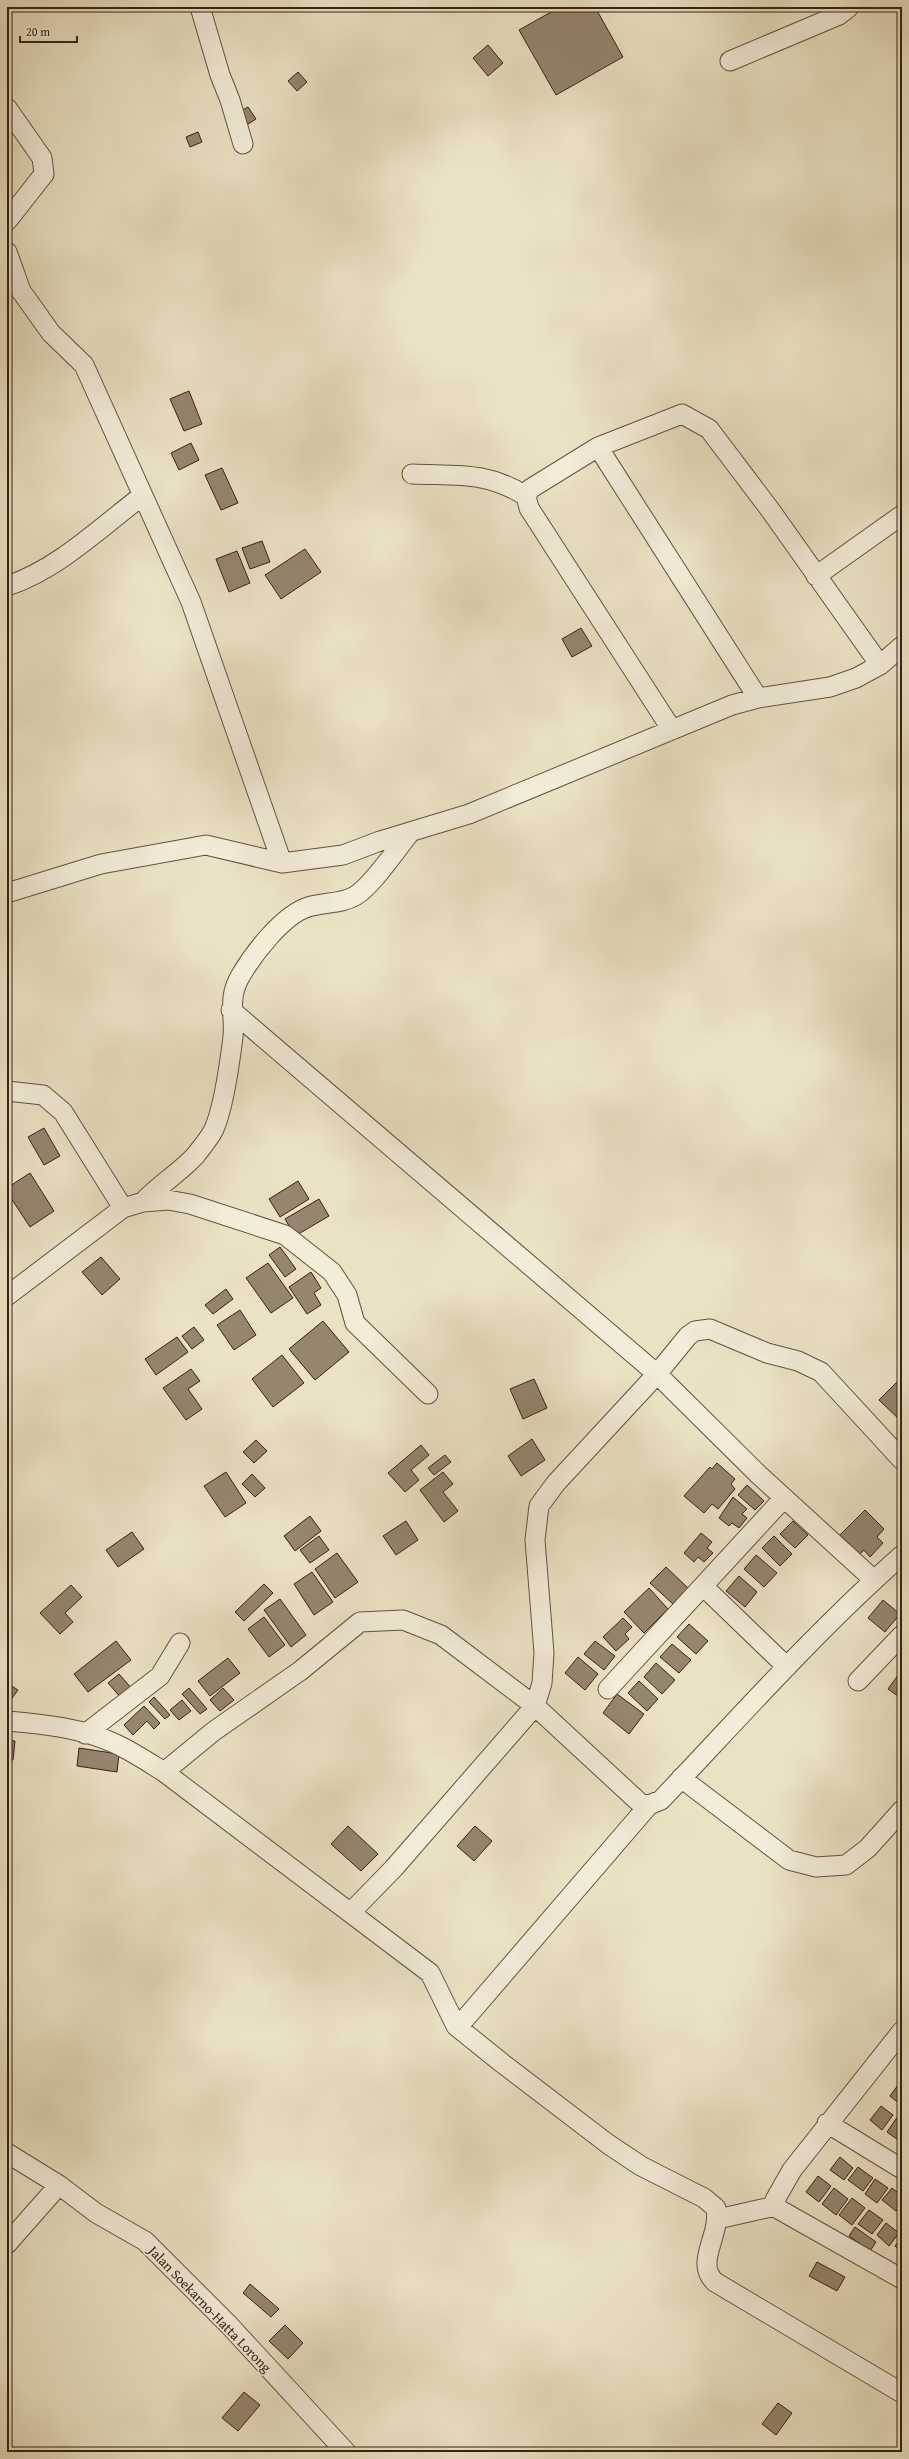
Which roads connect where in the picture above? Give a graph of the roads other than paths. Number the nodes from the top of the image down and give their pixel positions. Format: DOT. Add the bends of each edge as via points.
graph roads {
  1 [pos="200,7"];
  2 [pos="849,7"];
  3 [pos="730,61"];
  4 [pos="7,108"];
  5 [pos="243,144"];
  6 [pos="7,221"];
  7 [pos="7,252"];
  8 [pos="598,447"];
  9 [pos="412,474"];
  10 [pos="142,496"];
  11 [pos="526,496"];
  12 [pos="902,515"];
  13 [pos="816,576"];
  14 [pos="7,586"];
  15 [pos="902,646"];
  16 [pos="880,665"];
  17 [pos="758,698"];
  18 [pos="672,730"];
  19 [pos="409,834"];
  20 [pos="282,863"];
  21 [pos="7,893"];
  22 [pos="231,1010"];
  23 [pos="7,1091"];
  24 [pos="143,1202"];
  25 [pos="123,1208"];
  26 [pos="7,1296"];
  27 [pos="658,1374"];
  28 [pos="428,1394"];
  29 [pos="902,1460"];
  30 [pos="784,1498"];
  31 [pos="902,1555"];
  32 [pos="874,1580"];
  33 [pos="704,1587"];
  34 [pos="902,1635"];
  35 [pos="180,1643"];
  36 [pos="787,1667"];
  37 [pos="858,1681"];
  38 [pos="608,1689"];
  39 [pos="535,1706"];
  40 [pos="7,1721"];
  41 [pos="85,1734"];
  42 [pos="164,1772"];
  43 [pos="682,1778"];
  44 [pos="649,1805"];
  45 [pos="902,1810"];
  46 [pos="351,1912"];
  47 [pos="458,2027"];
  48 [pos="902,2031"];
  49 [pos="896,2051"];
  50 [pos="827,2123"];
  51 [pos="7,2152"];
  52 [pos="902,2169"];
  53 [pos="59,2185"];
  54 [pos="775,2206"];
  55 [pos="718,2219"];
  56 [pos="7,2244"];
  57 [pos="902,2279"];
  58 [pos="902,2393"];
  59 [pos="346,2452"];
  1 -- 5 [label="street"];
  2 -- 3 [label="street" via="839,15"];
  4 -- 6 [label="street" via="42,158 44,174"];
  7 -- 10 [label="street" via="21,291 51,334 84,365"];
  8 -- 11 [label="street" via="530,489"];
  8 -- 13 [label="street" via="682,414 700,422 714,435"];
  8 -- 17 [label="street"];
  9 -- 11 [label="street" via="488,478 510,486"];
  10 -- 14 [label="street" via="74,550"];
  10 -- 20 [label="street" via="192,602"];
  11 -- 18 [label="street" via="529,508"];
  12 -- 13 [label="street"];
  13 -- 16 [label="street"];
  15 -- 16 [label="street"];
  16 -- 17 [label="street" via="830,688"];
  17 -- 18 [label="street" via="732,705"];
  18 -- 19 [label="street" via="469,814"];
  19 -- 20 [label="street" via="380,841 344,855"];
  19 -- 22 [label="street" via="356,895 341,901 307,907 289,918 240,976"];
  20 -- 21 [label="street" via="206,845 101,864"];
  22 -- 24 [label="street" via="233,1035 227,1075 214,1129 194,1157"];
  22 -- 27 [label="street"];
  23 -- 25 [label="street" via="43,1096 63,1112"];
  24 -- 25 [label="street"];
  24 -- 28 [label="street" via="168,1200 190,1204 285,1234 332,1272 347,1295 356,1324"];
  25 -- 26 [label="street"];
  27 -- 29 [label="street" via="688,1336 695,1331 710,1329 821,1372"];
  27 -- 30 [label="street"];
  27 -- 39 [label="street" via="556,1483 539,1506 535,1540 544,1653 542,1683"];
  30 -- 32 [label="street"];
  30 -- 33 [label="street"];
  31 -- 32 [label="street"];
  32 -- 36 [label="street"];
  33 -- 36 [label="street"];
  33 -- 38 [label="street"];
  34 -- 37 [label="street"];
  35 -- 41 [label="street" via="160,1676"];
  36 -- 43 [label="street"];
  39 -- 42 [label="street" via="440,1634 403,1620 360,1622 300,1671 214,1731"];
  39 -- 44 [label="street" via="641,1804"];
  39 -- 46 [label="street" via="394,1868"];
  40 -- 41 [label="street" via="52,1725"];
  41 -- 42 [label="street" via="115,1744"];
  42 -- 46 [label="street"];
  43 -- 44 [label="street" via="661,1800"];
  43 -- 45 [label="street" via="789,1860 816,1867 846,1865 868,1848"];
  44 -- 47 [label="street"];
  46 -- 47 [label="street" via="430,1973"];
  47 -- 55 [label="street" via="608,2144 641,2166 704,2198 716,2208"];
  48 -- 49 [label="street"];
  49 -- 50 [label="street"];
  50 -- 52 [label="street"];
  50 -- 54 [label="street" via="778,2193"];
  51 -- 53 [label="street, Jalan Soekarno-Hatta Lorong"];
  53 -- 56 [label="street"];
  53 -- 59 [label="street, Jalan Soekarno-Hatta Lorong" via="96,2213 145,2241 229,2325"];
  54 -- 55 [label="street"];
  54 -- 57 [label="street"];
  55 -- 58 [label="street" via="716,2234 705,2265 707,2275"];
}
